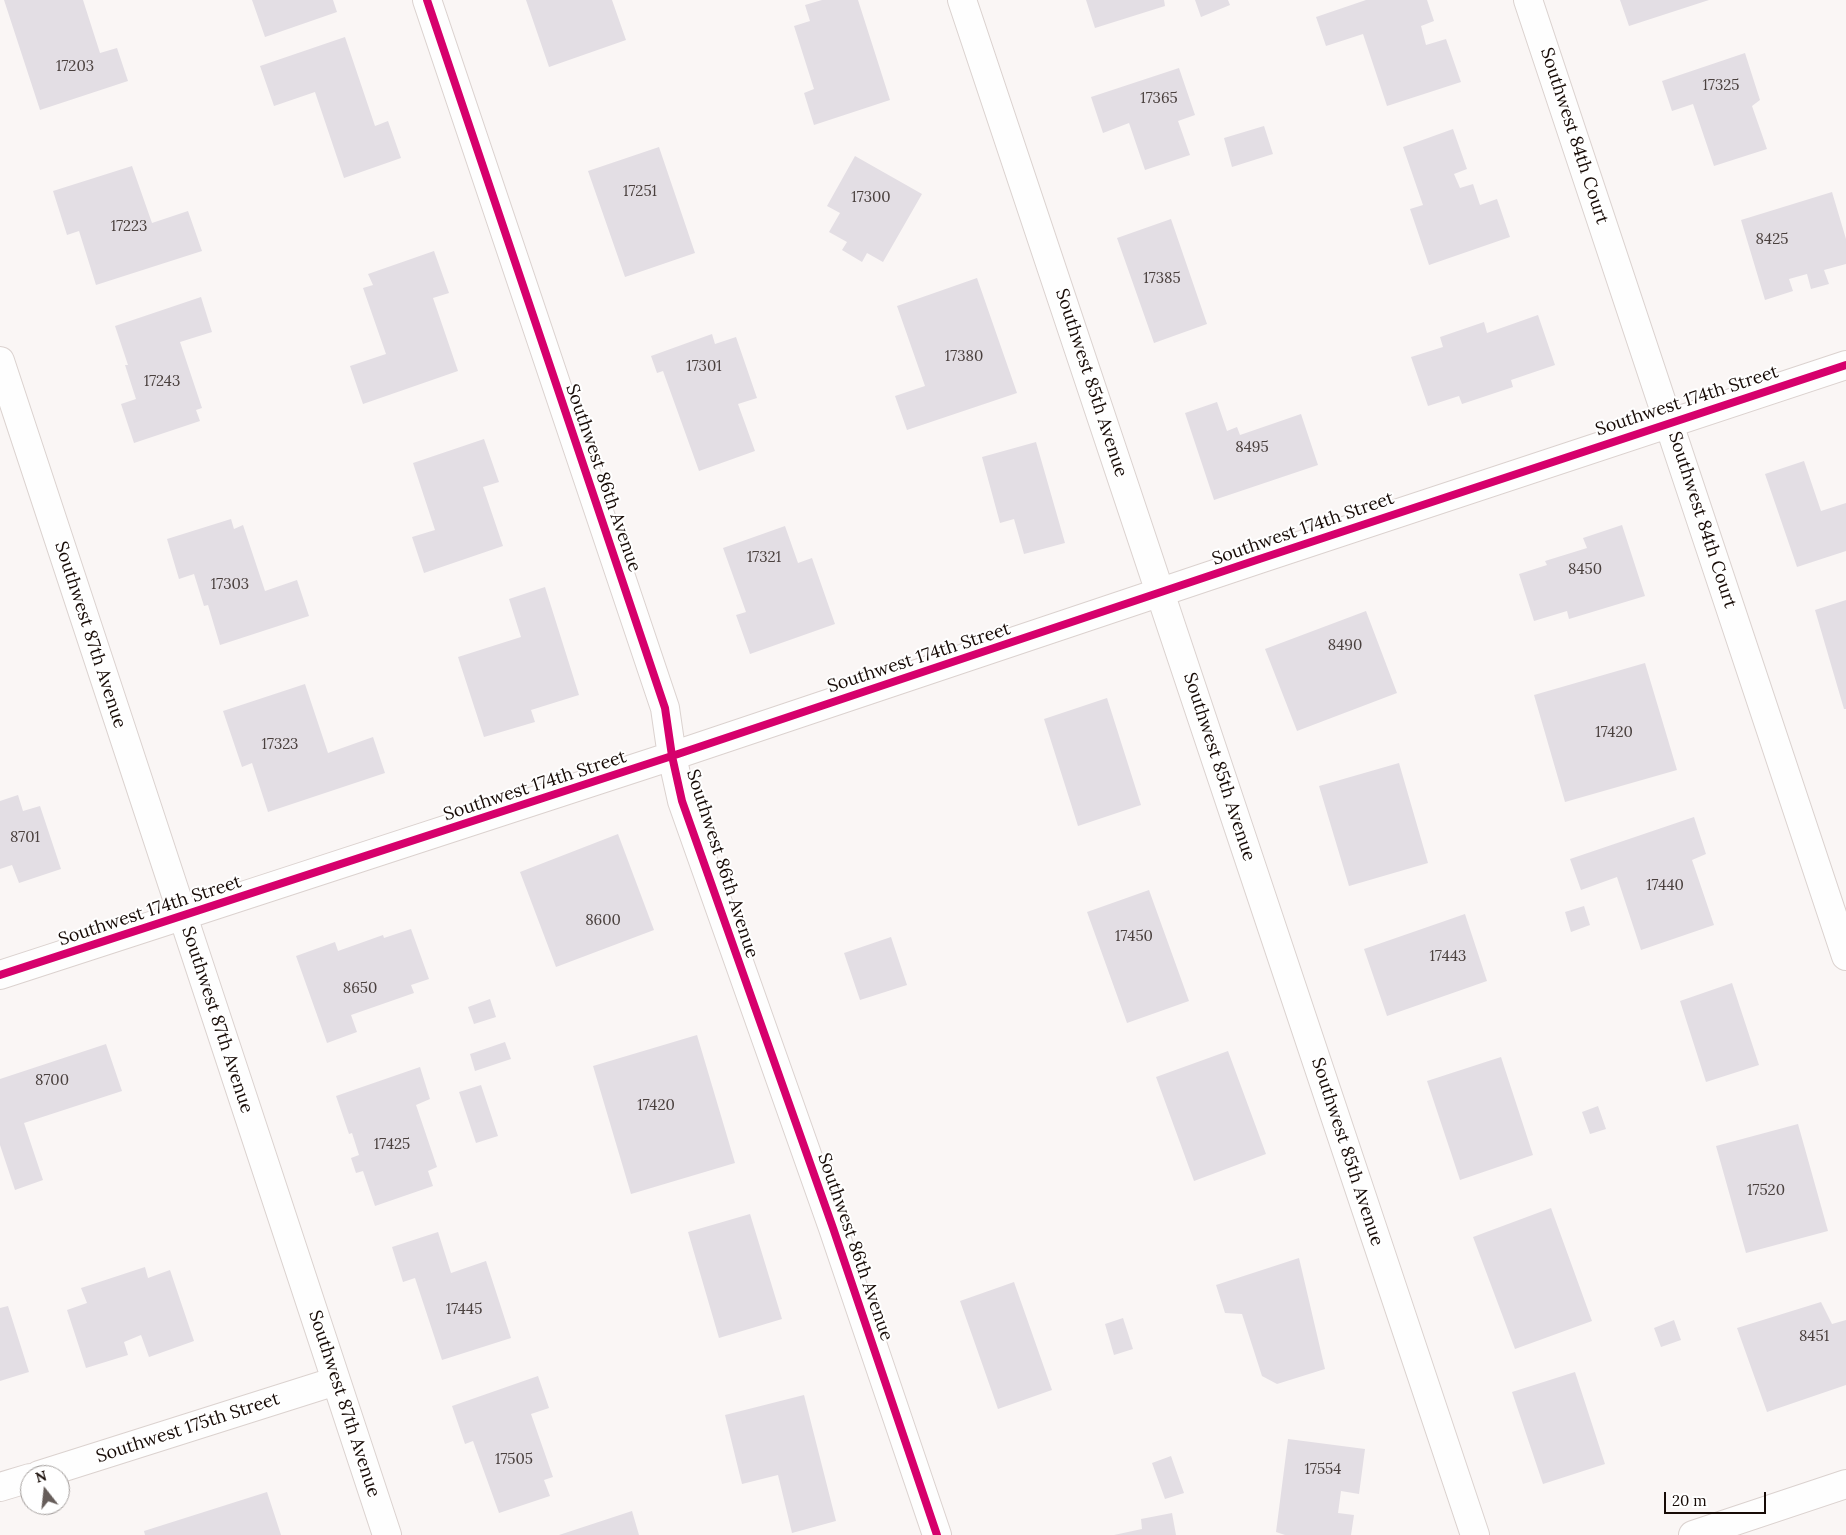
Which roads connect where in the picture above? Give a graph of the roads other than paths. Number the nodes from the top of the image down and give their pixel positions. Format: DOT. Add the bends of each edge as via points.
graph roads {
  1 [pos="427,0"];
  2 [pos="962,0"];
  3 [pos="1528,0"];
  4 [pos="0,361"];
  5 [pos="1846,365"];
  6 [pos="1669,422"];
  7 [pos="1160,593"];
  8 [pos="672,756"];
  9 [pos="182,915"];
  10 [pos="1846,956"];
  11 [pos="0,975"];
  12 [pos="336,1381"];
  13 [pos="70,1465"];
  14 [pos="20,1481"];
  15 [pos="1846,1484"];
  16 [pos="0,1487"];
  17 [pos="388,1535"];
  18 [pos="937,1535"];
  19 [pos="1475,1535"];
  20 [pos="1693,1535"];
  1 -- 8 [label="street, Southwest 86th Avenue" via="664,708"];
  2 -- 7 [label="street, Southwest 85th Avenue"];
  3 -- 6 [label="street, Southwest 84th Court"];
  4 -- 9 [label="street, Southwest 87th Avenue"];
  5 -- 6 [label="street, Southwest 174th Street"];
  6 -- 7 [label="street, Southwest 174th Street"];
  6 -- 10 [label="street, Southwest 84th Court"];
  7 -- 8 [label="street, Southwest 174th Street"];
  7 -- 19 [label="street, Southwest 85th Avenue"];
  8 -- 9 [label="street, Southwest 174th Street"];
  8 -- 18 [label="street, Southwest 86th Avenue" via="682,801 833,1228"];
  9 -- 11 [label="street, Southwest 174th Street"];
  9 -- 12 [label="street, Southwest 87th Avenue"];
  12 -- 13 [label="street, Southwest 175th Street"];
  12 -- 17 [label="street, Southwest 87th Avenue"];
  14 -- 16 [label="street"];
  15 -- 20 [label="street"];
}
